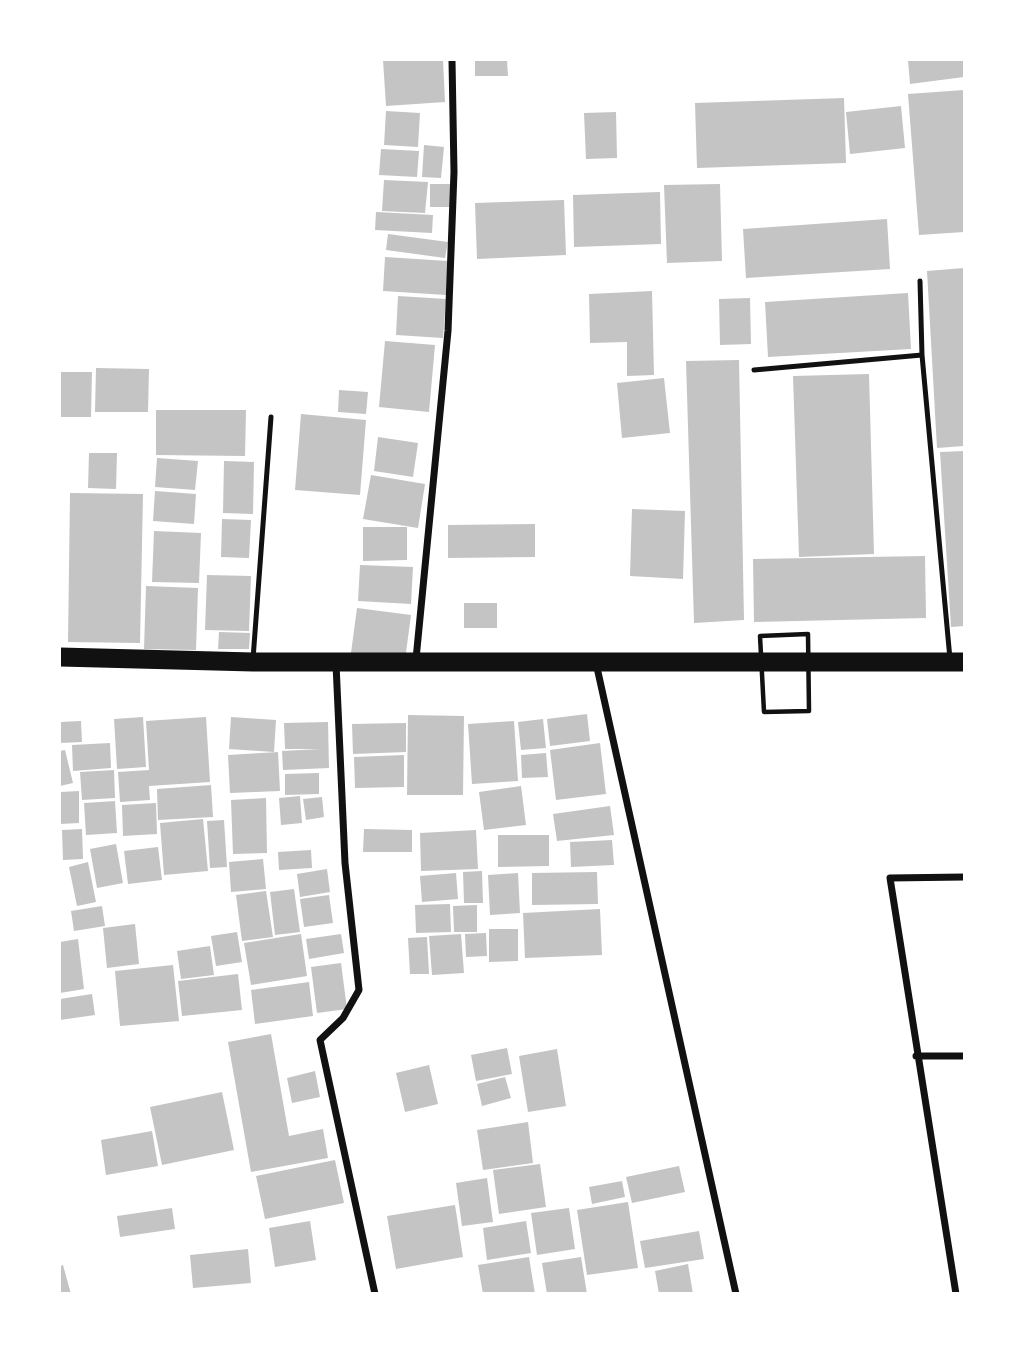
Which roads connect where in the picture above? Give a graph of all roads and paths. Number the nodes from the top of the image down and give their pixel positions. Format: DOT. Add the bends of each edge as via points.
graph roads {
  1 [pos="452,60"];
  2 [pos="919,281"];
  3 [pos="922,355"];
  4 [pos="754,370"];
  5 [pos="271,417"];
  6 [pos="808,635"];
  7 [pos="760,636"];
  8 [pos="60,657"];
  9 [pos="253,662"];
  10 [pos="336,662"];
  11 [pos="415,662"];
  12 [pos="958,662"];
  13 [pos="596,663"];
  14 [pos="809,711"];
  15 [pos="764,712"];
  16 [pos="964,877"];
  17 [pos="916,1056"];
  18 [pos="964,1056"];
  19 [pos="375,1293"];
  20 [pos="736,1293"];
  21 [pos="956,1293"];
  1 -- 11 [label="street" via="454,172 448,331"];
  2 -- 3 [label="lane"];
  3 -- 4 [label="lane"];
  3 -- 12 [label="lane"];
  5 -- 9 [label="lane"];
  6 -- 7 [label="path"];
  8 -- 9 [label="highway"];
  9 -- 10 [label="highway"];
  10 -- 11 [label="highway"];
  10 -- 19 [label="street" via="345,863 359,990 343,1018 320,1040"];
  11 -- 13 [label="highway"];
  12 -- 13 [label="highway"];
  13 -- 20 [label="street"];
  14 -- 15 [label="path"];
  16 -- 17 [label="street" via="890,878"];
  17 -- 18 [label="street"];
  17 -- 21 [label="street"];
}
